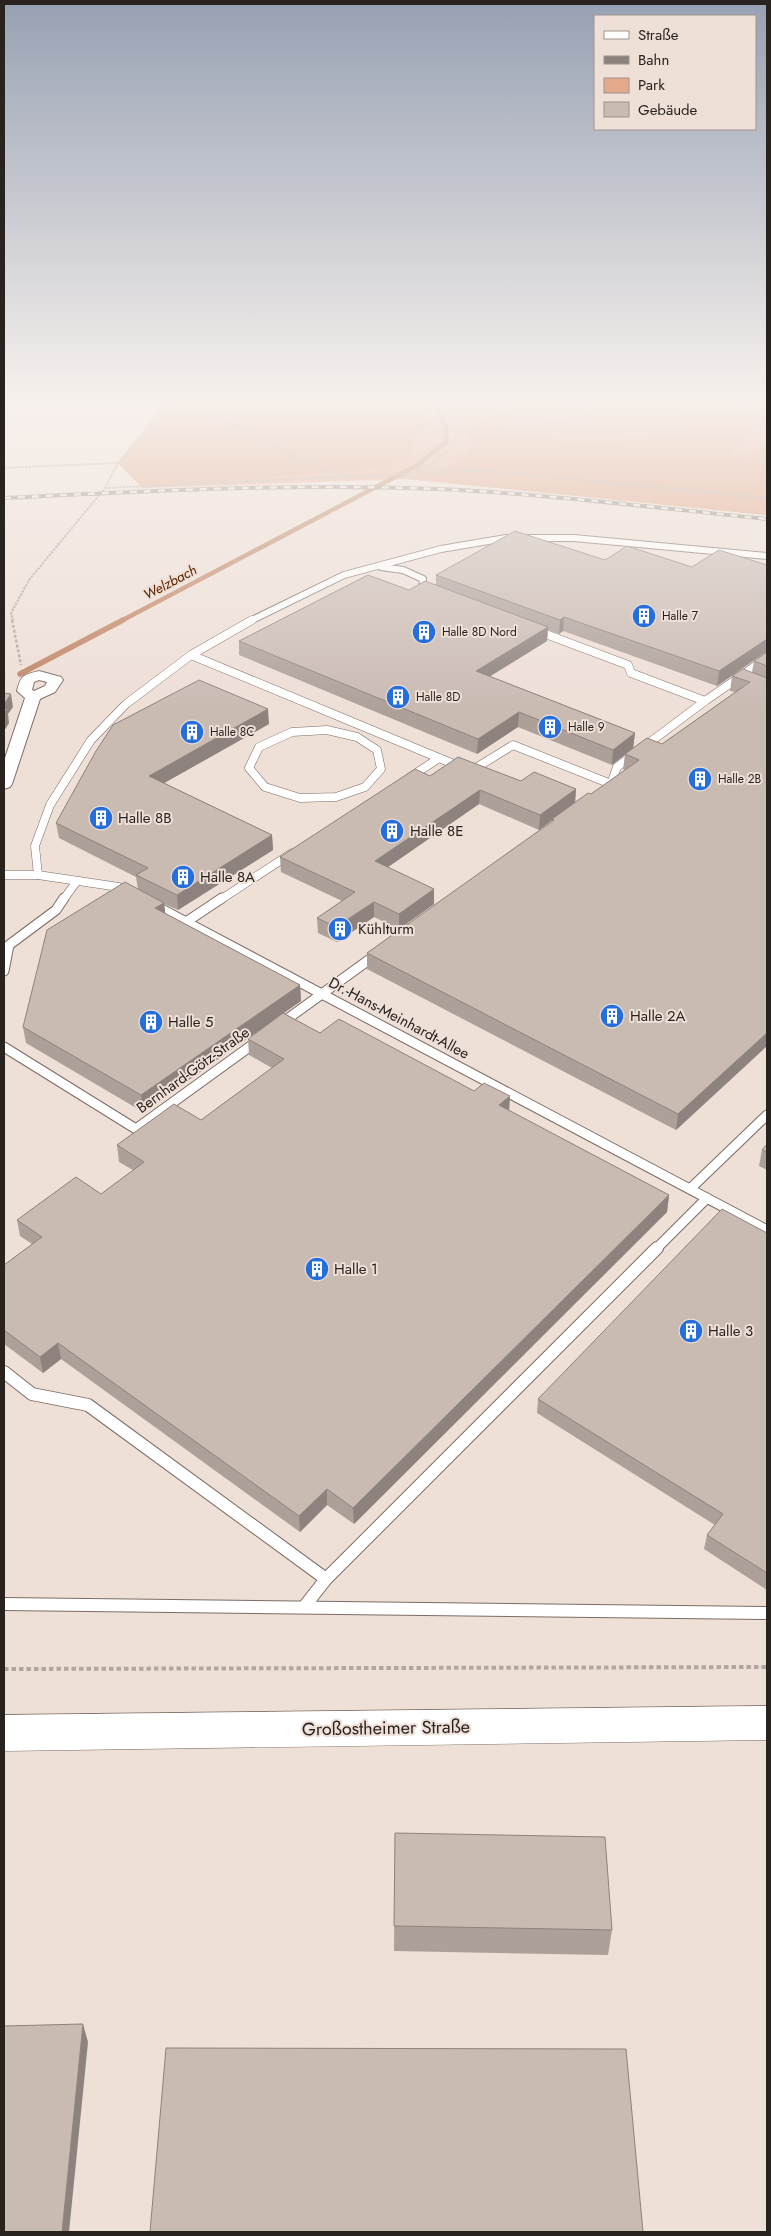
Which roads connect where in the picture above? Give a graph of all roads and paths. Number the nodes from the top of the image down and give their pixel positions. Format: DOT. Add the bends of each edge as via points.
graph roads {
  1 [pos="93,502"];
  2 [pos="713,550"];
  3 [pos="767,556"];
  4 [pos="749,562"];
  5 [pos="374,566"];
  6 [pos="431,592"];
  7 [pos="523,626"];
  8 [pos="190,655"];
  9 [pos="767,658"];
  10 [pos="21,665"];
  11 [pos="740,677"];
  12 [pos="749,680"];
  13 [pos="33,697"];
  14 [pos="705,701"];
  15 [pos="357,737"];
  16 [pos="440,758"];
  17 [pos="4,784"];
  18 [pos="399,784"];
  19 [pos="612,784"];
  20 [pos="596,795"];
  21 [pos="301,848"];
  22 [pos="4,875"];
  23 [pos="38,875"];
  24 [pos="77,881"];
  25 [pos="186,922"];
  26 [pos="384,949"];
  27 [pos="4,972"];
  28 [pos="322,994"];
  29 [pos="274,1029"];
  30 [pos="266,1035"];
  31 [pos="4,1047"];
  32 [pos="767,1115"];
  33 [pos="690,1189"];
  34 [pos="707,1198"];
  35 [pos="767,1230"];
  36 [pos="4,1372"];
  37 [pos="326,1579"];
  38 [pos="4,1604"];
  39 [pos="304,1607"];
  40 [pos="767,1613"];
  41 [pos="767,1667"];
  42 [pos="4,1669"];
  43 [pos="767,1723"];
  44 [pos="4,1733"];
  1 -- 10 [label="path" via="29,580 11,613"];
  2 -- 3 [label="lane"];
  2 -- 4 [label="lane"];
  2 -- 5 [label="lane" via="574,538 506,538 440,549"];
  5 -- 6 [label="lane" via="403,570 423,579 422,589"];
  5 -- 8 [label="lane" via="344,575 262,614"];
  7 -- 14 [label="lane" via="628,665 631,673"];
  8 -- 16 [label="lane"];
  8 -- 23 [label="lane" via="126,704 92,740 50,805 35,846"];
  9 -- 11 [label="lane"];
  11 -- 12 [label="lane"];
  11 -- 14 [label="lane"];
  13 -- 17 [label="street"];
  14 -- 19 [label="lane" via="617,767"];
  15 -- 15 [label="lane" via="327,730 292,732 259,747 249,768 265,787 300,798 336,797 365,787 381,769 377,750"];
  16 -- 18 [label="lane"];
  16 -- 19 [label="lane" via="472,771 513,745"];
  19 -- 20 [label="lane"];
  21 -- 25 [label="lane"];
  22 -- 23 [label="lane, Dr.-Hans-Meinhardt-Allee"];
  23 -- 24 [label="lane, Dr.-Hans-Meinhardt-Allee"];
  24 -- 25 [label="lane, Dr.-Hans-Meinhardt-Allee" via="119,887"];
  24 -- 27 [label="lane" via="56,910 9,945"];
  25 -- 28 [label="lane, Dr.-Hans-Meinhardt-Allee"];
  26 -- 28 [label="lane, Bernhard-Götz-Straße"];
  28 -- 29 [label="lane, Bernhard-Götz-Straße"];
  28 -- 33 [label="lane, Dr.-Hans-Meinhardt-Allee"];
  30 -- 31 [label="lane, Bernhard-Götz-Straße" via="136,1129"];
  32 -- 33 [label="lane"];
  33 -- 34 [label="lane, Dr.-Hans-Meinhardt-Allee"];
  34 -- 35 [label="lane, Dr.-Hans-Meinhardt-Allee"];
  34 -- 37 [label="lane"];
  36 -- 37 [label="lane" via="32,1394 88,1405"];
  37 -- 39 [label="lane"];
  38 -- 39 [label="lane"];
  39 -- 40 [label="lane"];
  41 -- 42 [label="path"];
  43 -- 44 [label="main road, Großostheimer Straße"];
}
